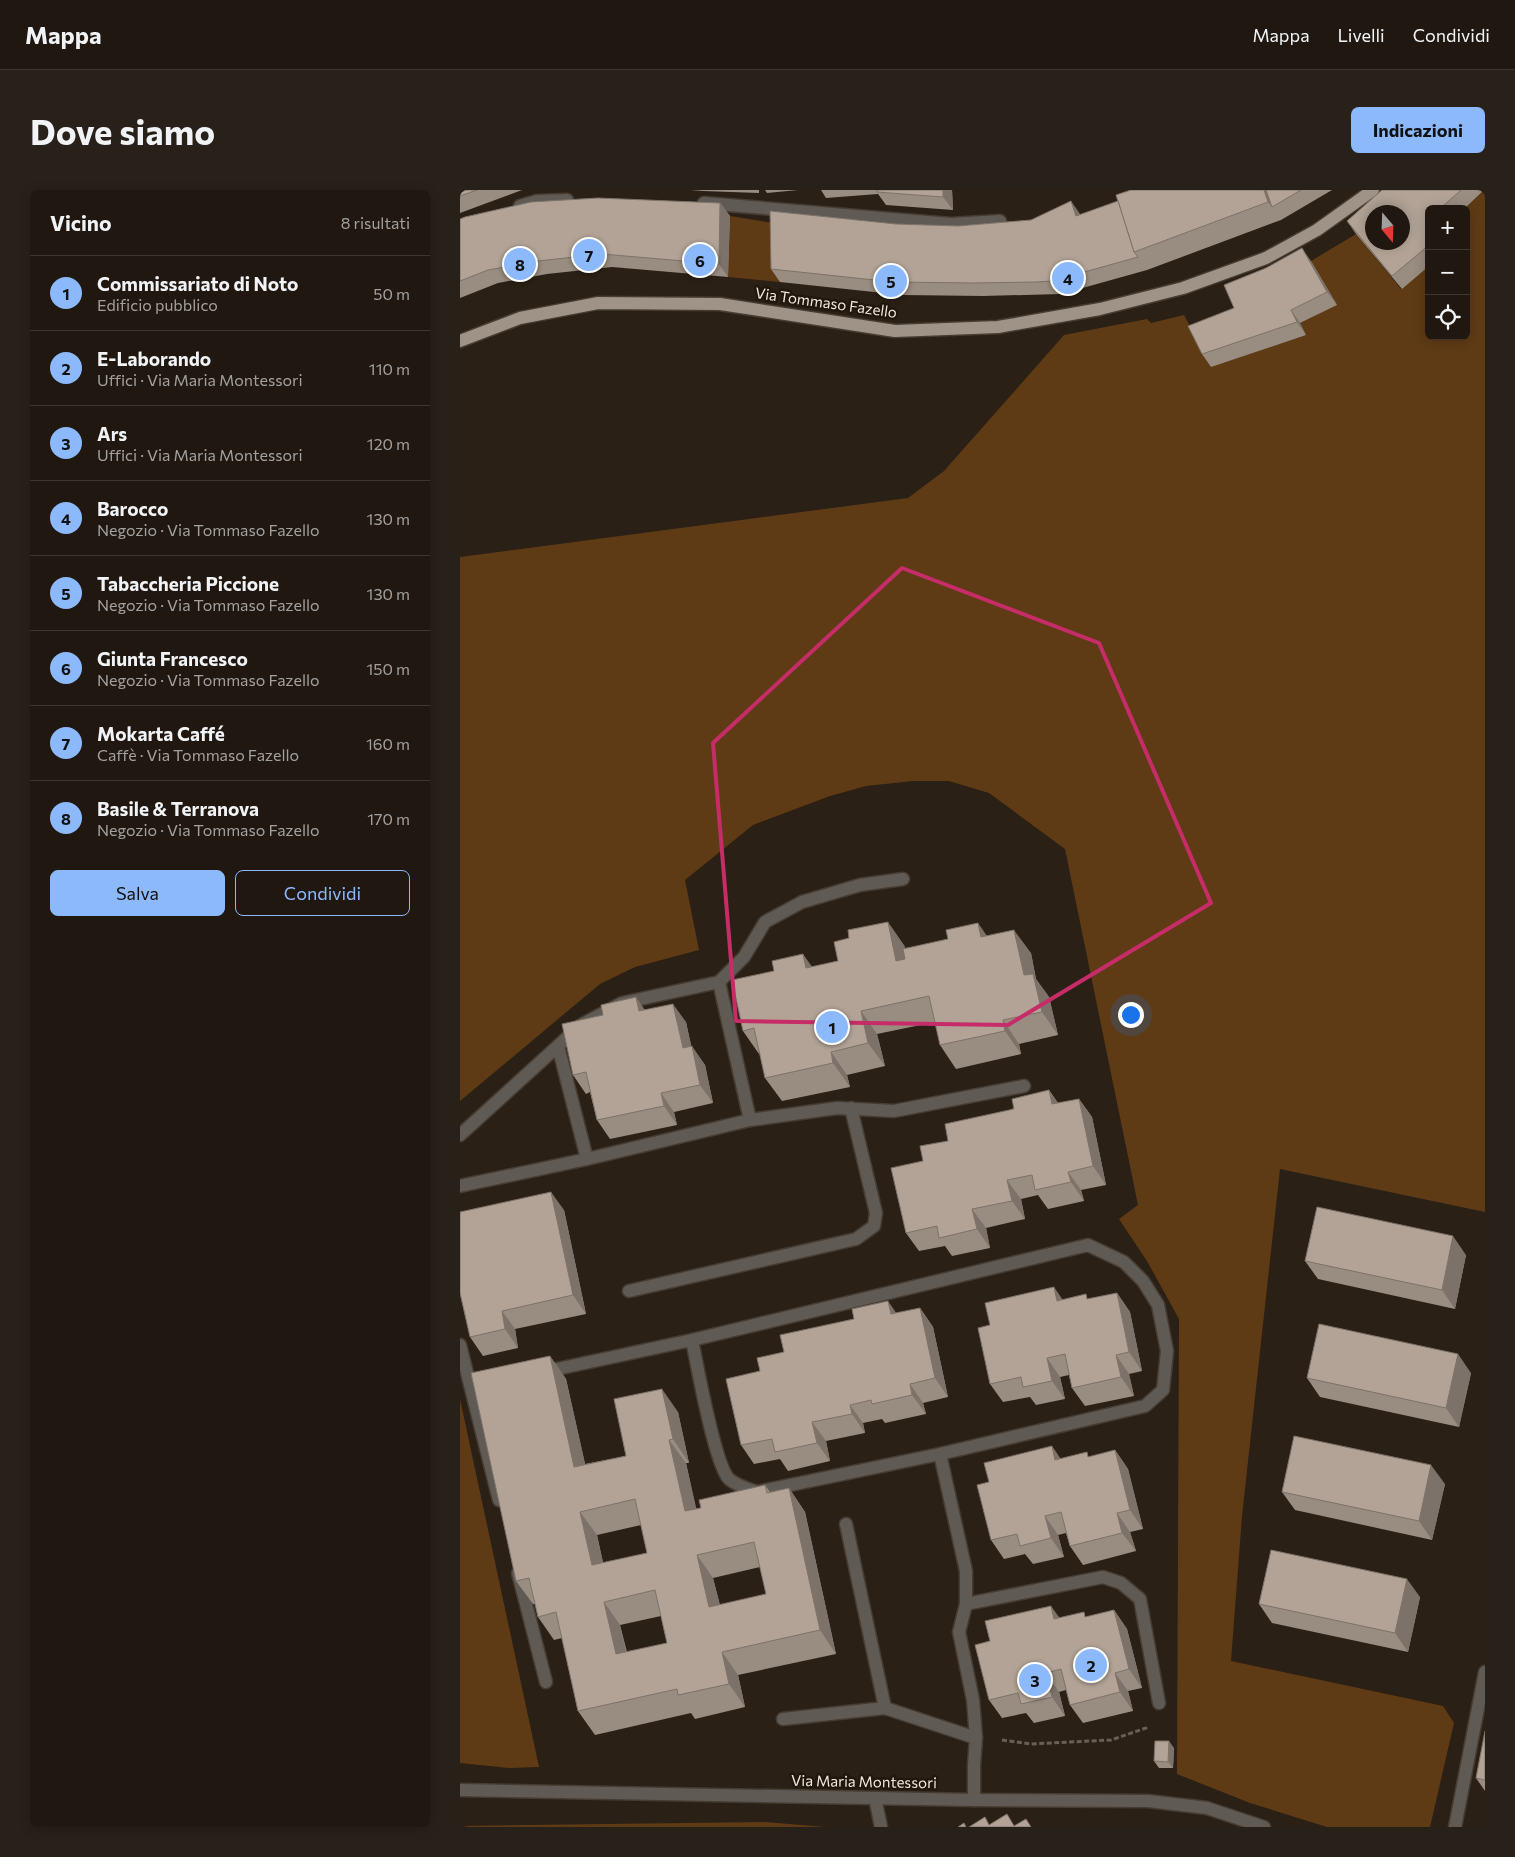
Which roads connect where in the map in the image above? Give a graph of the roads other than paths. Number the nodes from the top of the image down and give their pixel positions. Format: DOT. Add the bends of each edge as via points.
graph roads {
  1 [pos="1373,190"];
  2 [pos="575,200"];
  3 [pos="694,202"];
  4 [pos="509,209"];
  5 [pos="1000,221"];
  6 [pos="460,341"];
  7 [pos="902,879"];
  8 [pos="719,982"];
  9 [pos="558,1046"];
  10 [pos="1024,1086"];
  11 [pos="851,1108"];
  12 [pos="750,1120"];
  13 [pos="460,1135"];
  14 [pos="587,1159"];
  15 [pos="460,1186"];
  16 [pos="629,1291"];
  17 [pos="692,1340"];
  18 [pos="460,1345"];
  19 [pos="528,1375"];
  20 [pos="940,1454"];
  21 [pos="502,1510"];
  22 [pos="846,1524"];
  23 [pos="514,1558"];
  24 [pos="966,1604"];
  25 [pos="1485,1672"];
  26 [pos="546,1682"];
  27 [pos="1159,1703"];
  28 [pos="885,1708"];
  29 [pos="783,1719"];
  30 [pos="976,1738"];
  31 [pos="460,1790"];
  32 [pos="875,1798"];
  33 [pos="974,1800"];
  34 [pos="881,1827"];
  35 [pos="1264,1827"];
  36 [pos="1455,1827"];
  1 -- 6 [label="main road, Via Tommaso Fazello" via="1317,230 1266,258 1173,290 1100,309 998,327 895,331 720,304 598,303 520,318"];
  2 -- 4 [label="street" via="537,201"];
  3 -- 5 [label="street" via="951,224"];
  7 -- 8 [label="street" via="860,885 802,902 765,922 744,957"];
  8 -- 9 [label="street" via="622,1002 581,1025"];
  8 -- 12 [label="street"];
  9 -- 13 [label="street"];
  9 -- 14 [label="street"];
  10 -- 11 [label="street" via="894,1112"];
  11 -- 12 [label="street"];
  11 -- 16 [label="street" via="876,1213 874,1226 856,1239"];
  12 -- 14 [label="street"];
  14 -- 15 [label="street"];
  17 -- 19 [label="street"];
  17 -- 20 [label="street" via="719,1459 729,1478 742,1487 758,1492"];
  17 -- 20 [label="street" via="1088,1245 1124,1262 1143,1281 1158,1305 1167,1351 1163,1390 1145,1406"];
  18 -- 21 [label="street" via="475,1386"];
  20 -- 24 [label="street" via="966,1571"];
  22 -- 28 [label="street"];
  23 -- 26 [label="street"];
  24 -- 27 [label="street" via="1103,1577 1121,1583 1140,1599"];
  24 -- 30 [label="street" via="959,1632 973,1700"];
  25 -- 36 [label="street"];
  28 -- 29 [label="street"];
  28 -- 30 [label="street"];
  30 -- 33 [label="street"];
  31 -- 32 [label="street, Via Maria Montessori"];
  32 -- 33 [label="street, Via Maria Montessori"];
  32 -- 34 [label="street"];
  33 -- 35 [label="street, Via Maria Montessori" via="1148,1800 1207,1808"];
}
